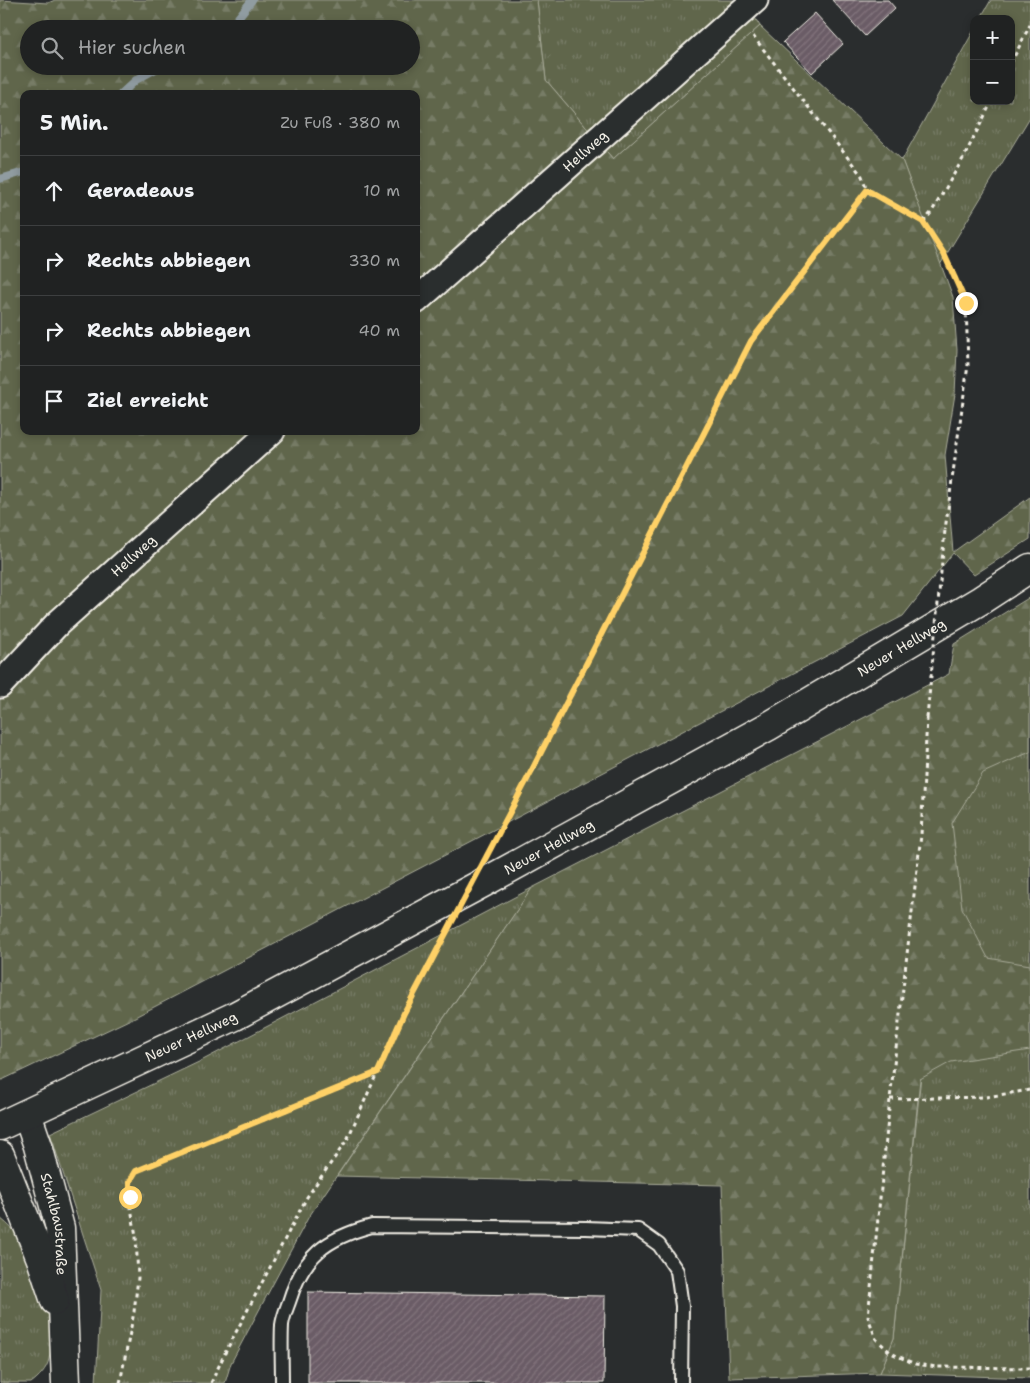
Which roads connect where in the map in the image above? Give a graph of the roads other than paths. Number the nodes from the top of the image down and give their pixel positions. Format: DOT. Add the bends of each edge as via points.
graph roads {
  1 [pos="746,8"];
  2 [pos="420,297"];
  3 [pos="268,435"];
  4 [pos="1030,568"];
  5 [pos="0,685"];
  6 [pos="27,1114"];
  7 [pos="0,1126"];
  8 [pos="0,1155"];
  9 [pos="0,1205"];
  10 [pos="25,1218"];
  11 [pos="66,1336"];
  12 [pos="66,1383"];
  13 [pos="282,1383"];
  14 [pos="682,1383"];
  1 -- 2 [label="street, Hellweg"];
  3 -- 5 [label="street, Hellweg" via="57,624"];
  4 -- 6 [label="main road, Neuer Hellweg" via="769,726 483,883 235,1016"];
  6 -- 7 [label="main road, Neuer Hellweg"];
  6 -- 11 [label="main road, Stahlbaustraße" via="60,1228"];
  8 -- 10 [label="main road, Stahlbaustraße"];
  9 -- 10 [label="main road"];
  10 -- 11 [label="main road, Stahlbaustraße"];
  11 -- 12 [label="main road, Stahlbaustraße"];
  13 -- 14 [label="lane" via="282,1323 294,1286 309,1261 330,1242 372,1226 638,1230 658,1245 676,1271 682,1306"];
}
